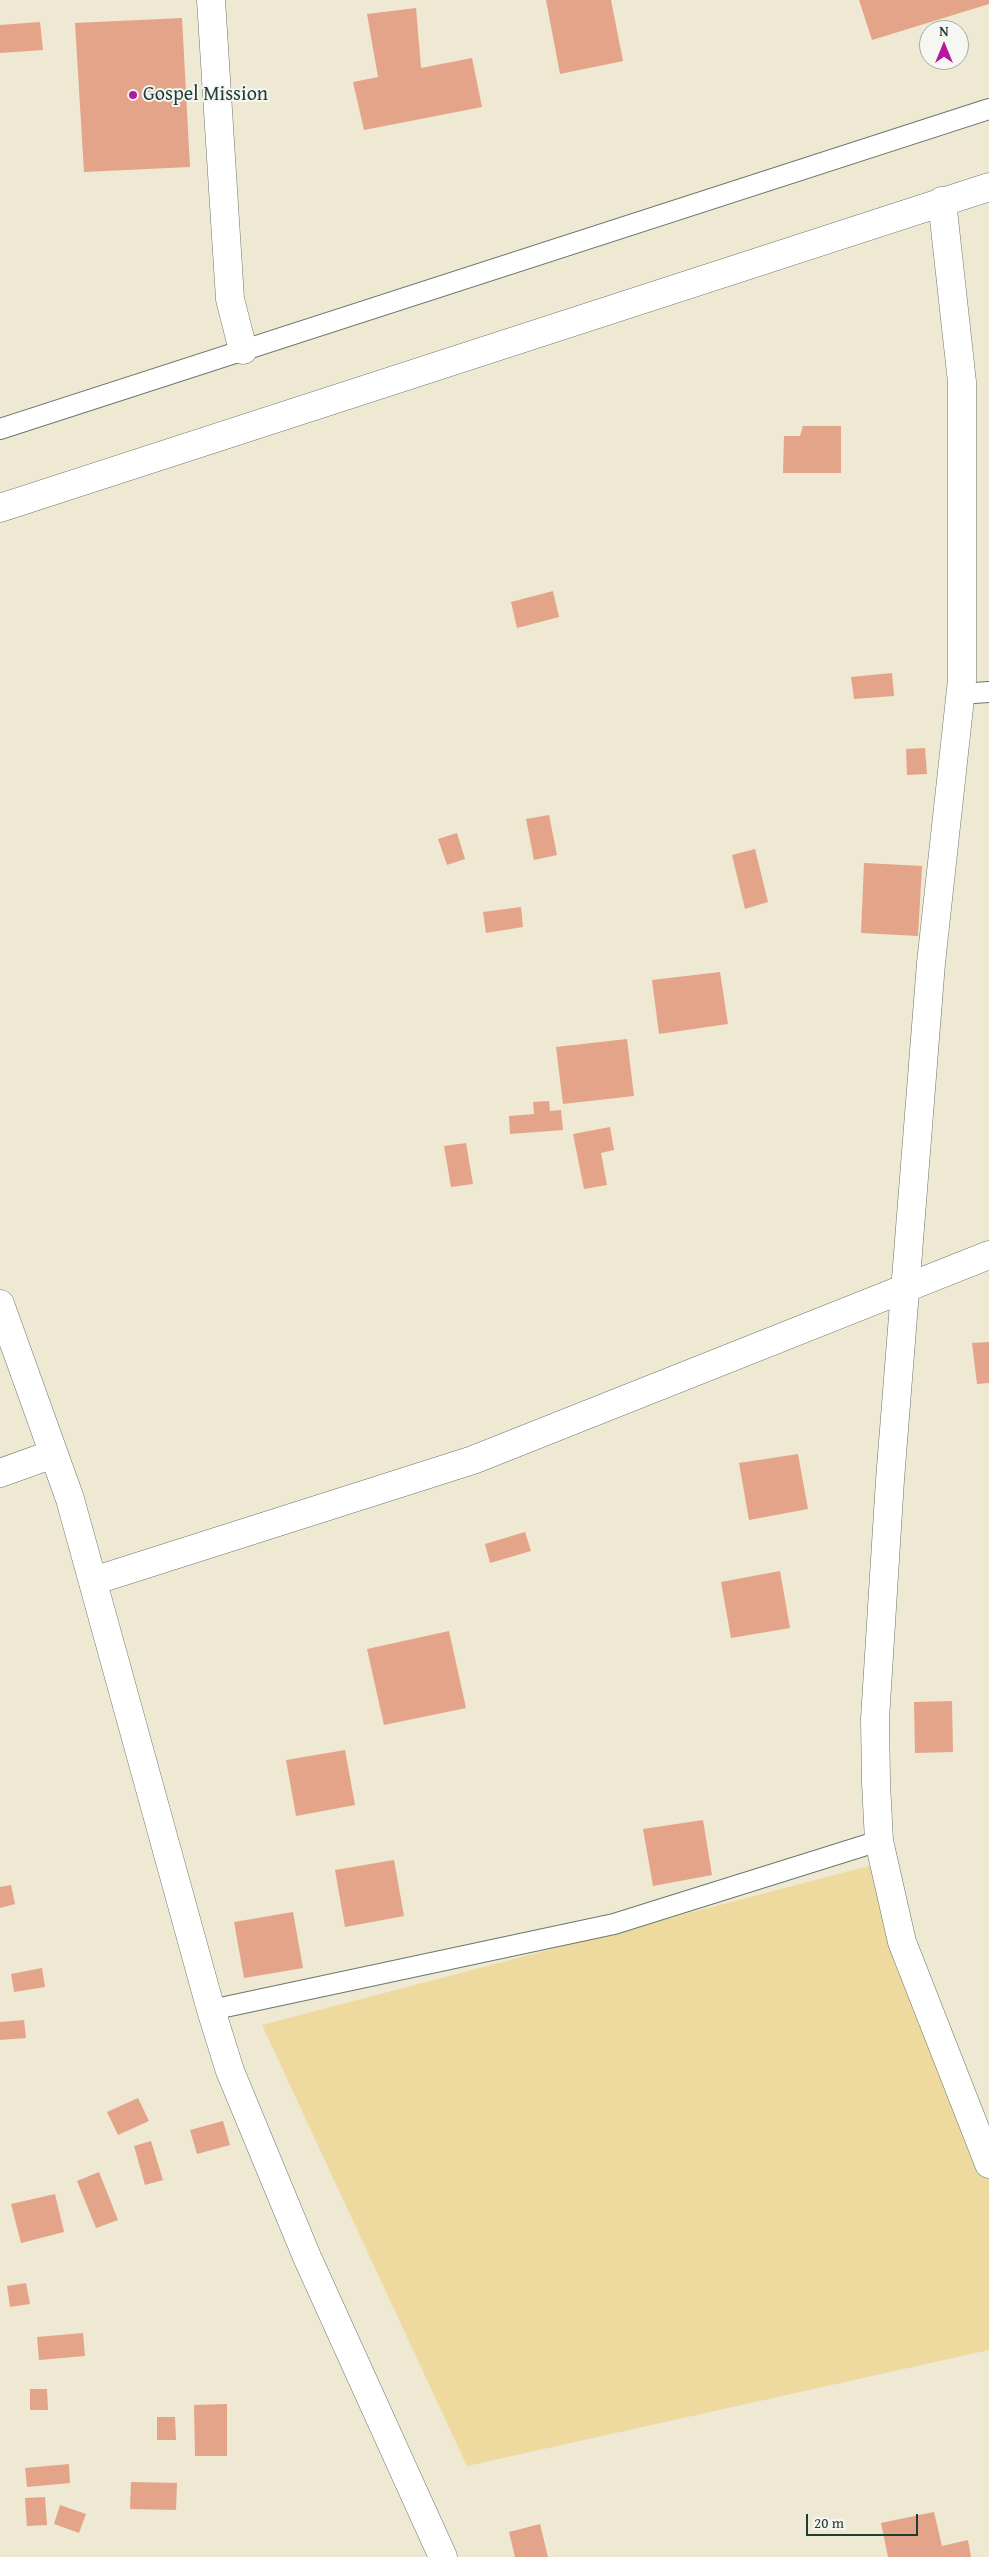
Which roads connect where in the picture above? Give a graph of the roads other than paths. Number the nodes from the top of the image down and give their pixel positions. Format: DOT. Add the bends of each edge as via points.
graph roads {
  1 [pos="211,0"];
  2 [pos="989,109"];
  3 [pos="989,187"];
  4 [pos="942,201"];
  5 [pos="243,350"];
  6 [pos="0,429"];
  7 [pos="0,508"];
  8 [pos="989,692"];
  9 [pos="960,694"];
  10 [pos="989,1255"];
  11 [pos="905,1289"];
  12 [pos="0,1304"];
  13 [pos="53,1454"];
  14 [pos="0,1473"];
  15 [pos="93,1581"];
  16 [pos="879,1841"];
  17 [pos="211,2010"];
  18 [pos="989,2164"];
  19 [pos="443,2557"];
  1 -- 5 [label="main road" via="230,299"];
  2 -- 5 [label="lane"];
  3 -- 4 [label="main road"];
  4 -- 7 [label="main road"];
  4 -- 9 [label="main road" via="962,382"];
  5 -- 6 [label="lane"];
  8 -- 9 [label="lane"];
  9 -- 11 [label="main road" via="931,963"];
  10 -- 11 [label="main road"];
  11 -- 15 [label="main road" via="473,1460"];
  11 -- 16 [label="main road" via="875,1719"];
  12 -- 13 [label="main road"];
  13 -- 14 [label="main road"];
  13 -- 15 [label="main road" via="70,1499"];
  15 -- 17 [label="main road"];
  16 -- 17 [label="lane" via="614,1924"];
  16 -- 18 [label="main road" via="902,1942"];
  17 -- 19 [label="main road" via="230,2071 307,2257"];
}
